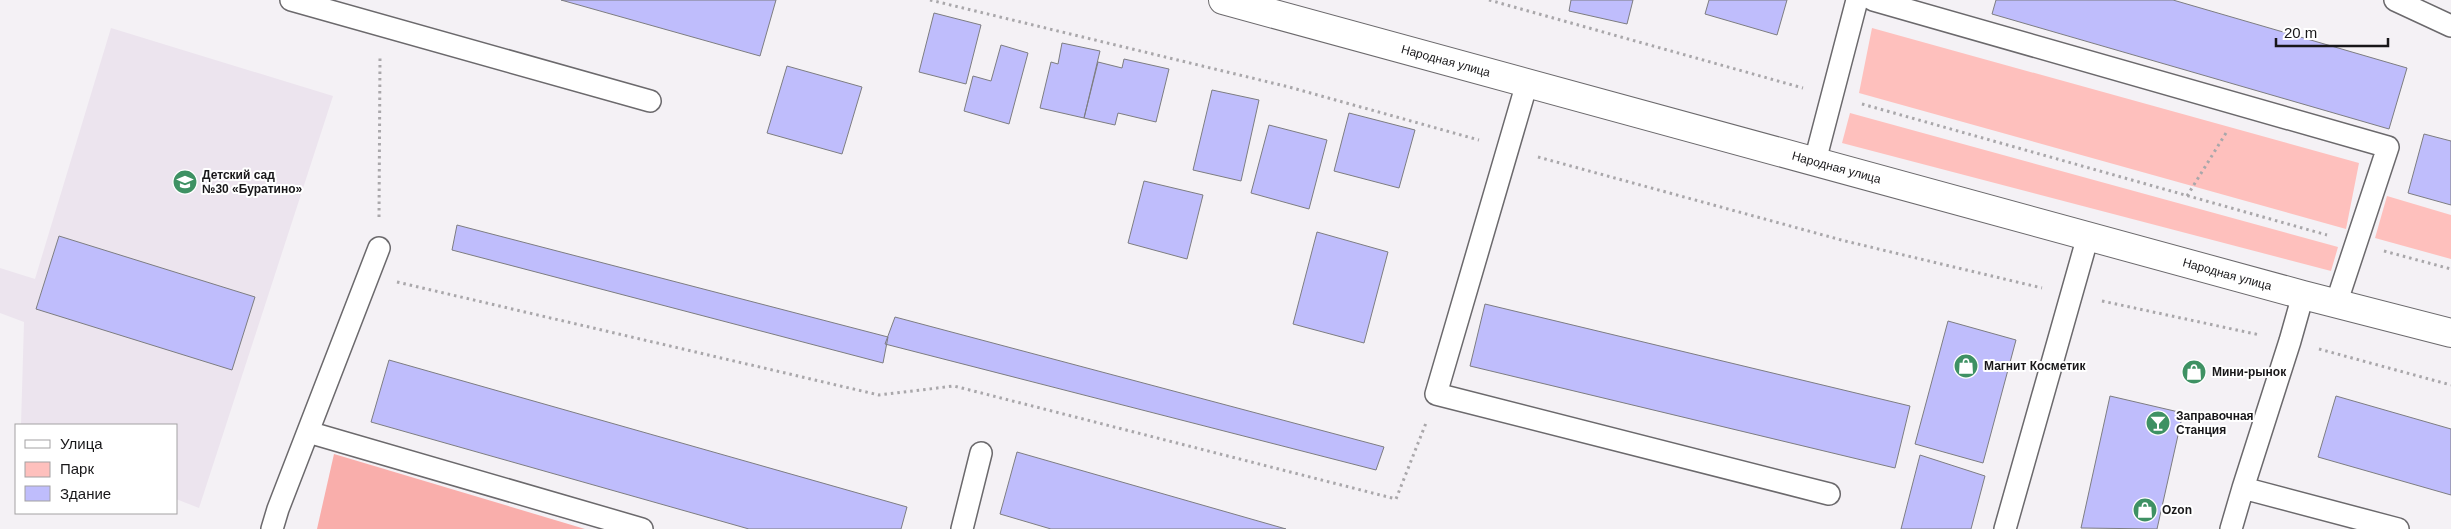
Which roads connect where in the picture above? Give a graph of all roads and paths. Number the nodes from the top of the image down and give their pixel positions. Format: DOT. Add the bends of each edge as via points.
graph roads {
  1 [pos="291,0"];
  2 [pos="930,0"];
  3 [pos="1222,0"];
  4 [pos="1489,0"];
  5 [pos="1857,0"];
  6 [pos="1873,0"];
  7 [pos="2395,0"];
  8 [pos="1500,2"];
  9 [pos="380,25"];
  10 [pos="2451,26"];
  11 [pos="1527,83"];
  12 [pos="1830,96"];
  13 [pos="650,101"];
  14 [pos="2237,104"];
  15 [pos="1508,148"];
  16 [pos="1814,161"];
  17 [pos="2187,196"];
  18 [pos="2088,236"];
  19 [pos="2356,243"];
  20 [pos="379,248"];
  21 [pos="2451,269"];
  22 [pos="368,275"];
  23 [pos="2070,294"];
  24 [pos="2303,295"];
  25 [pos="2336,304"];
  26 [pos="2451,333"];
  27 [pos="2290,341"];
  28 [pos="2451,385"];
  29 [pos="1436,394"];
  30 [pos="308,432"];
  31 [pos="981,453"];
  32 [pos="2243,488"];
  33 [pos="1829,494"];
  34 [pos="272,529"];
  35 [pos="642,529"];
  36 [pos="962,529"];
  37 [pos="2005,529"];
  38 [pos="2231,529"];
  39 [pos="2398,529"];
  1 -- 9 [label="lane"];
  2 -- 15 [label="path" via="1288,87"];
  3 -- 11 [label="street, Народная улица"];
  4 -- 8 [label="path"];
  5 -- 12 [label="lane"];
  6 -- 14 [label="lane"];
  7 -- 10 [label="lane"];
  8 -- 12 [label="path"];
  9 -- 13 [label="lane"];
  9 -- 20 [label="path"];
  11 -- 15 [label="lane"];
  11 -- 16 [label="street, Народная улица"];
  12 -- 16 [label="lane"];
  12 -- 17 [label="path"];
  14 -- 17 [label="path" via="2232,124"];
  14 -- 19 [label="lane" via="2388,147"];
  15 -- 23 [label="path" via="1844,241"];
  15 -- 29 [label="lane"];
  16 -- 18 [label="street, Народная улица"];
  17 -- 19 [label="path"];
  18 -- 23 [label="lane"];
  18 -- 24 [label="street, Народная улица"];
  19 -- 21 [label="path"];
  19 -- 25 [label="lane"];
  20 -- 22 [label="lane"];
  22 -- 29 [label="path" via="878,394 954,386 1396,499"];
  22 -- 30 [label="lane"];
  23 -- 27 [label="path"];
  23 -- 37 [label="lane"];
  24 -- 25 [label="street, Народная улица"];
  24 -- 27 [label="lane"];
  25 -- 26 [label="street, Народная улица"];
  27 -- 28 [label="path"];
  27 -- 32 [label="lane"];
  29 -- 33 [label="lane"];
  30 -- 34 [label="lane"];
  30 -- 35 [label="lane"];
  31 -- 36 [label="lane"];
  32 -- 38 [label="lane"];
  32 -- 39 [label="lane"];
}
